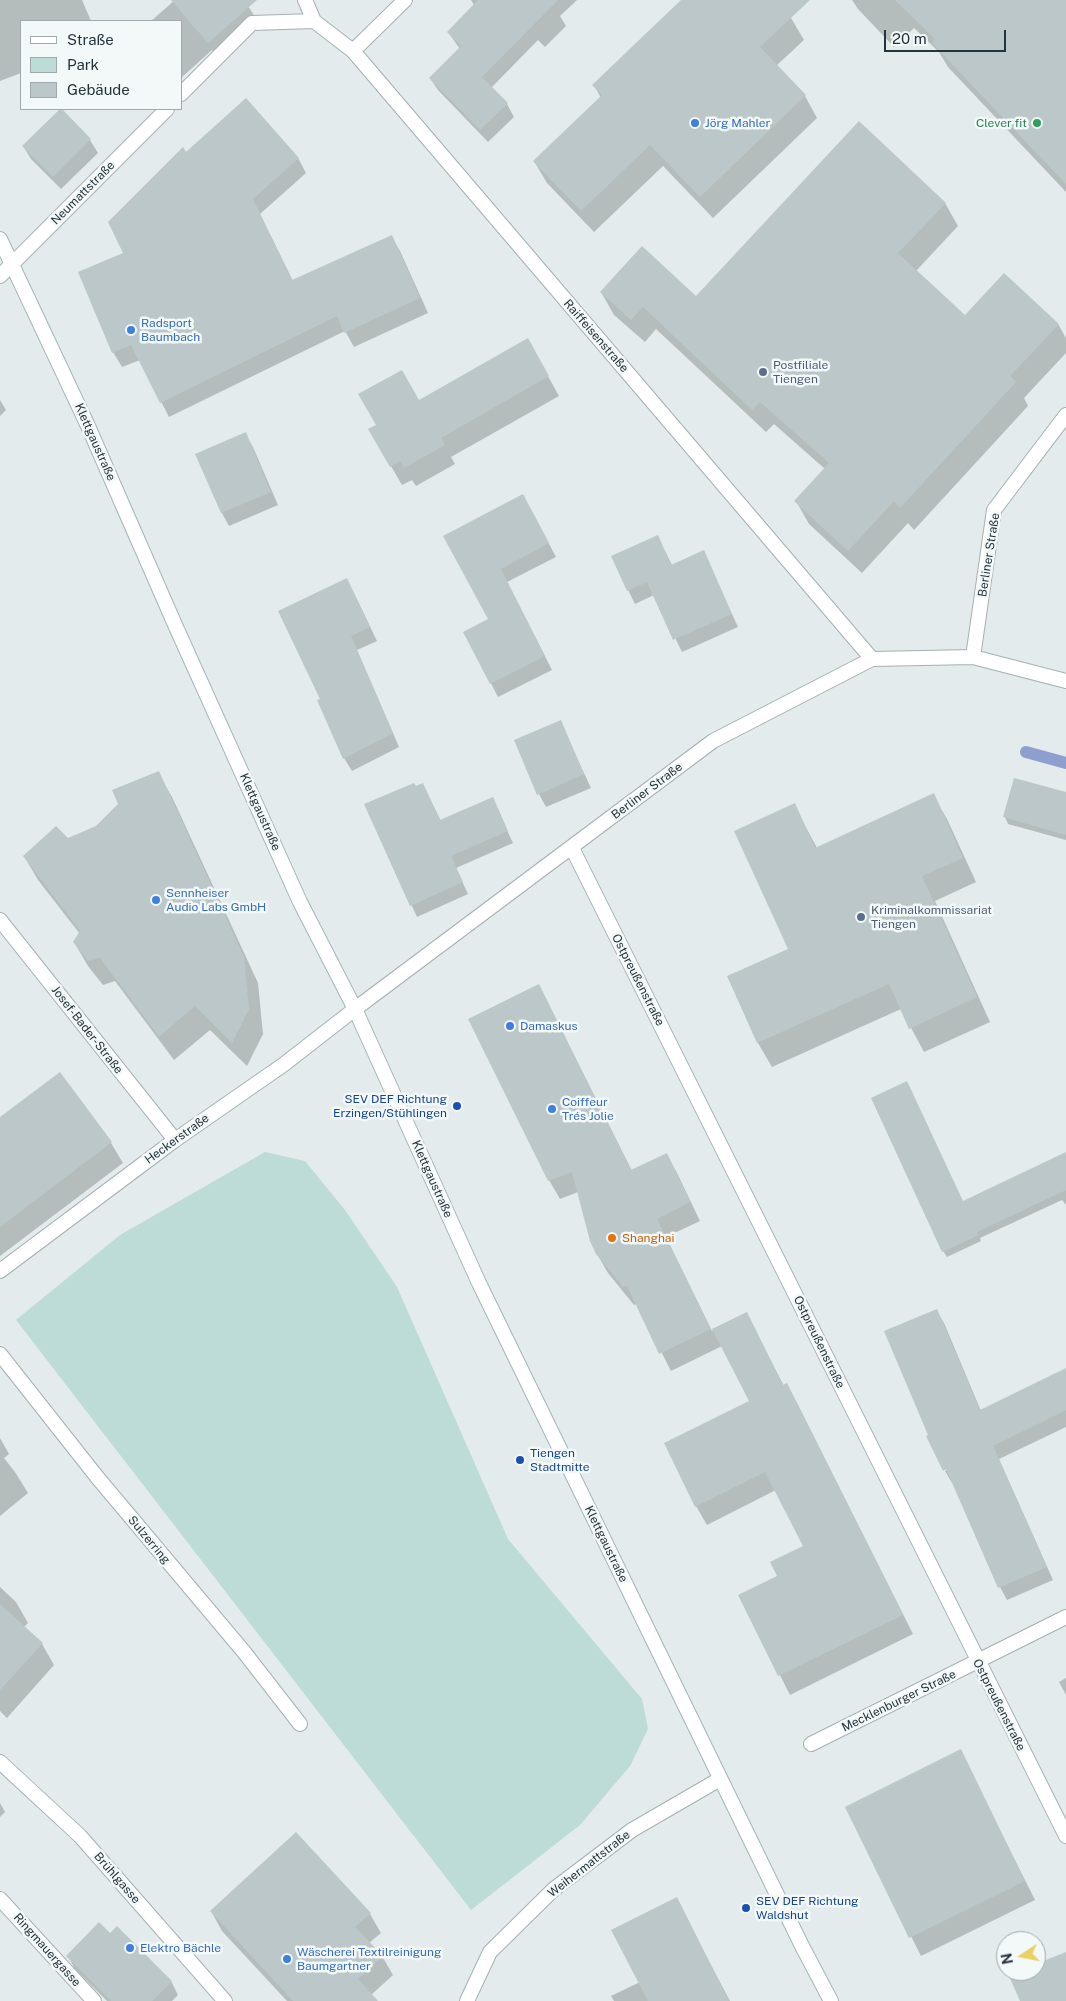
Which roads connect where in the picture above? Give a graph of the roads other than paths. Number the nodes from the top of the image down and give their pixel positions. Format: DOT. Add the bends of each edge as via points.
graph roads {
  1 [pos="305,0"];
  2 [pos="405,0"];
  3 [pos="314,21"];
  4 [pos="353,51"];
  5 [pos="182,93"];
  6 [pos="166,110"];
  7 [pos="0,239"];
  8 [pos="12,265"];
  9 [pos="0,276"];
  10 [pos="1066,415"];
  11 [pos="974,657"];
  12 [pos="872,659"];
  13 [pos="1066,681"];
  14 [pos="572,848"];
  15 [pos="0,920"];
  16 [pos="355,1009"];
  17 [pos="175,1140"];
  18 [pos="0,1271"];
  19 [pos="0,1354"];
  20 [pos="1066,1617"];
  21 [pos="978,1663"];
  22 [pos="300,1724"];
  23 [pos="811,1744"];
  24 [pos="0,1762"];
  25 [pos="720,1779"];
  26 [pos="1066,1836"];
  27 [pos="0,1899"];
  28 [pos="94,2001"];
  29 [pos="225,2001"];
  30 [pos="467,2001"];
  31 [pos="831,2001"];
  1 -- 3 [label="street"];
  2 -- 4 [label="street"];
  3 -- 4 [label="street, Raiffeisenstraße"];
  3 -- 5 [label="street" via="252,23"];
  4 -- 12 [label="street, Raiffeisenstraße"];
  6 -- 8 [label="street, Neumattstraße"];
  7 -- 8 [label="street, Klettgaustraße"];
  8 -- 9 [label="street, Neumattstraße"];
  8 -- 16 [label="street, Klettgaustraße" via="88,426 300,902"];
  10 -- 11 [label="street, Berliner Straße" via="994,510"];
  11 -- 12 [label="street, Berliner Straße"];
  11 -- 13 [label="street, Berliner Straße"];
  12 -- 14 [label="street, Berliner Straße" via="713,741"];
  14 -- 16 [label="street, Berliner Straße"];
  14 -- 21 [label="street, Ostpreußenstraße"];
  15 -- 17 [label="street, Josef-Bader-Straße"];
  16 -- 17 [label="street, Heckerstraße" via="290,1060"];
  16 -- 25 [label="street, Klettgaustraße" via="479,1283"];
  17 -- 18 [label="street, Heckerstraße"];
  19 -- 22 [label="street, Sulzerring"];
  20 -- 21 [label="street, Mecklenburger Straße"];
  21 -- 23 [label="street, Mecklenburger Straße"];
  21 -- 26 [label="street, Ostpreußenstraße"];
  24 -- 29 [label="street, Brühlgasse" via="80,1836"];
  25 -- 30 [label="street, Weihermattstraße" via="632,1830 554,1889 490,1952"];
  25 -- 31 [label="street, Klettgaustraße"];
  27 -- 28 [label="street, Ringmauergasse"];
}
